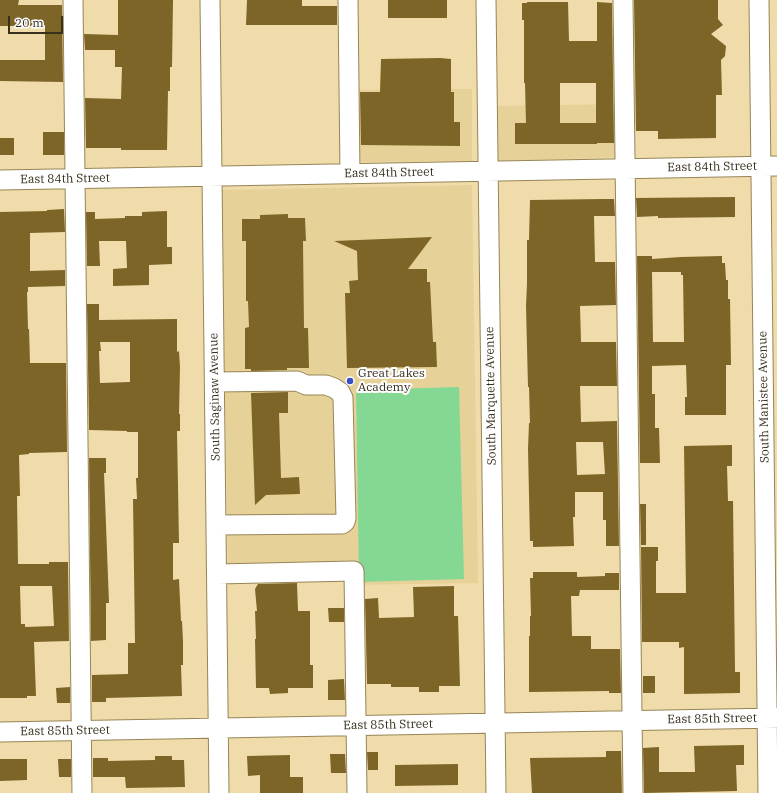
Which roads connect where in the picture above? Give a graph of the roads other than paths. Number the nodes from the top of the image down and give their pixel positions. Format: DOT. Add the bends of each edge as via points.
graph roads {
  1 [pos="73,0"];
  2 [pos="210,0"];
  3 [pos="348,0"];
  4 [pos="486,0"];
  5 [pos="623,0"];
  6 [pos="759,0"];
  7 [pos="769,166"];
  8 [pos="626,169"];
  9 [pos="488,171"];
  10 [pos="350,174"];
  11 [pos="212,176"];
  12 [pos="75,179"];
  13 [pos="0,180"];
  14 [pos="215,382"];
  15 [pos="216,525"];
  16 [pos="217,574"];
  17 [pos="772,718"];
  18 [pos="632,720"];
  19 [pos="495,723"];
  20 [pos="357,725"];
  21 [pos="218,728"];
  22 [pos="82,730"];
  23 [pos="0,732"];
  24 [pos="82,793"];
  25 [pos="219,793"];
  26 [pos="357,793"];
  27 [pos="496,793"];
  28 [pos="633,793"];
  29 [pos="768,793"];
  1 -- 12 [label="street"];
  2 -- 11 [label="street, South Saginaw Avenue"];
  3 -- 10 [label="street"];
  4 -- 9 [label="street, South Marquette Avenue"];
  5 -- 8 [label="street"];
  6 -- 7 [label="street, South Manistee Avenue"];
  7 -- 8 [label="street, East 84th Street"];
  7 -- 17 [label="street, South Manistee Avenue"];
  8 -- 9 [label="street, East 84th Street"];
  8 -- 18 [label="street"];
  9 -- 10 [label="street, East 84th Street"];
  9 -- 19 [label="street, South Marquette Avenue"];
  10 -- 11 [label="street, East 84th Street"];
  11 -- 12 [label="street, East 84th Street"];
  11 -- 14 [label="street, South Saginaw Avenue"];
  12 -- 13 [label="street, East 84th Street"];
  12 -- 22 [label="street"];
  14 -- 15 [label="street, South Saginaw Avenue"];
  14 -- 15 [label="street" via="297,380 306,385 326,385 340,392 343,398 346,510 345,522 342,524"];
  15 -- 16 [label="street, South Saginaw Avenue"];
  16 -- 20 [label="street" via="354,571"];
  16 -- 21 [label="street, South Saginaw Avenue"];
  17 -- 18 [label="street, East 85th Street"];
  17 -- 29 [label="street, South Manistee Avenue"];
  18 -- 19 [label="street, East 85th Street"];
  18 -- 28 [label="street"];
  19 -- 20 [label="street, East 85th Street"];
  19 -- 27 [label="street, South Marquette Avenue"];
  20 -- 21 [label="street, East 85th Street"];
  20 -- 26 [label="street"];
  21 -- 22 [label="street, East 85th Street"];
  21 -- 25 [label="street, South Saginaw Avenue"];
  22 -- 23 [label="street, East 85th Street"];
  22 -- 24 [label="street"];
}
